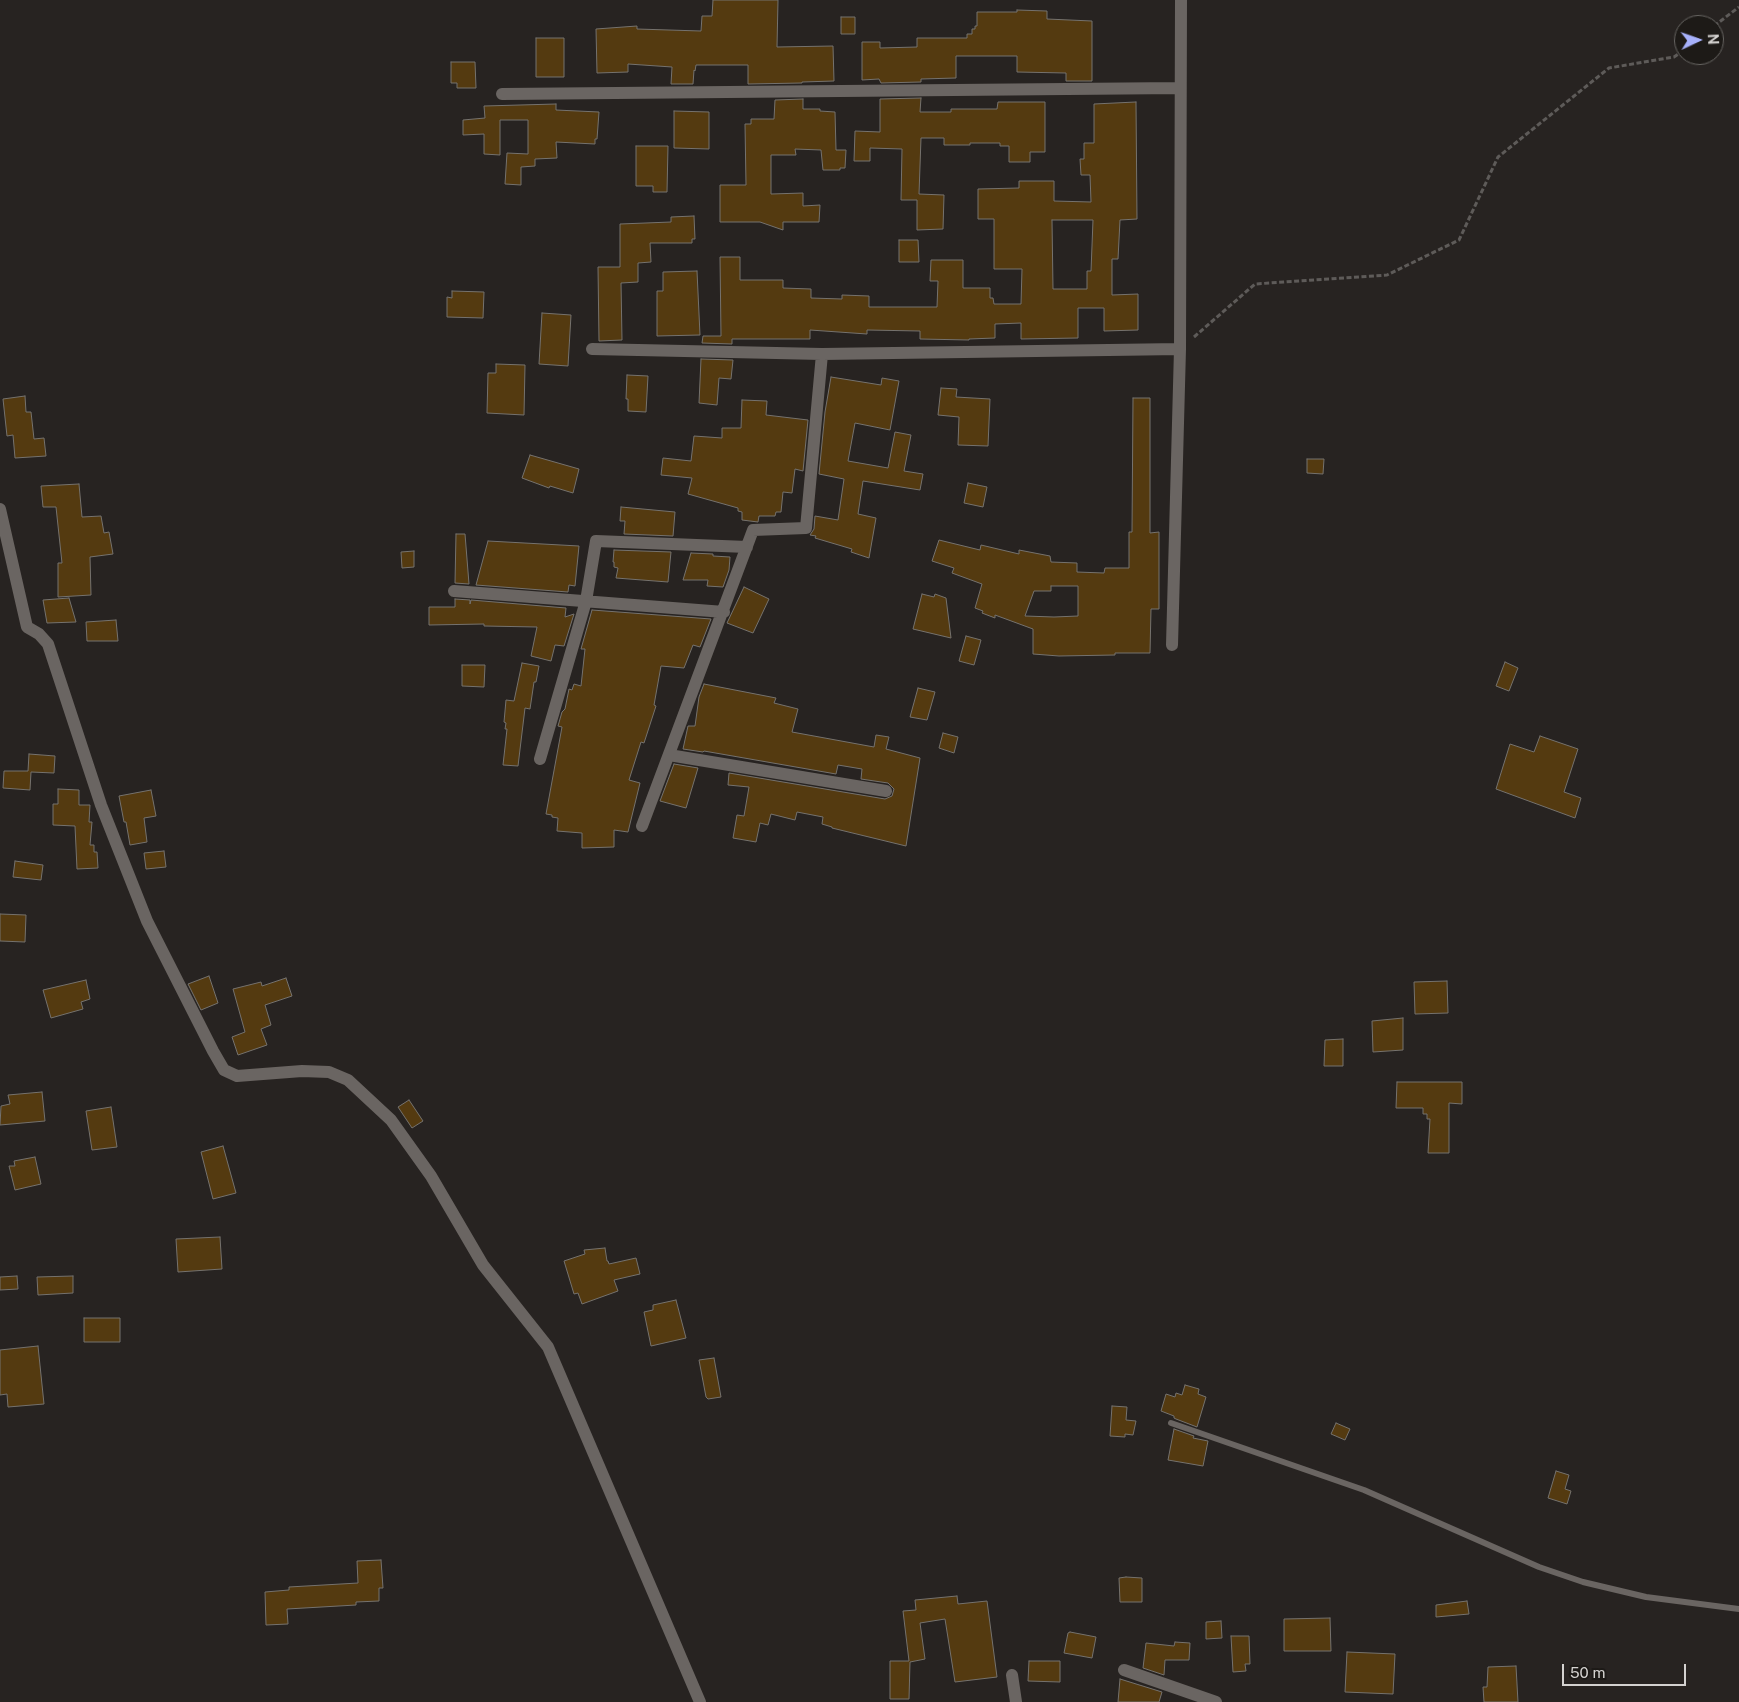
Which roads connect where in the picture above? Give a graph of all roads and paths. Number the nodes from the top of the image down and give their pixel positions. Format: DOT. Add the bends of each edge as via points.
graph roads {
  1 [pos="1181,0"];
  2 [pos="1739,7"];
  3 [pos="1724,18"];
  4 [pos="1674,57"];
  5 [pos="1180,88"];
  6 [pos="502,94"];
  7 [pos="592,349"];
  8 [pos="1180,349"];
  9 [pos="822,354"];
  10 [pos="0,509"];
  11 [pos="747,547"];
  12 [pos="454,591"];
  13 [pos="586,601"];
  14 [pos="724,612"];
  15 [pos="1172,645"];
  16 [pos="669,755"];
  17 [pos="540,759"];
  18 [pos="886,791"];
  19 [pos="642,826"];
  20 [pos="1171,1423"];
  21 [pos="1739,1609"];
  22 [pos="1124,1670"];
  23 [pos="1012,1674"];
  24 [pos="700,1702"];
  25 [pos="1016,1702"];
  26 [pos="1216,1702"];
  1 -- 5 [label="street"];
  2 -- 3 [label="path"];
  4 -- 8 [label="path" via="1609,68 1498,157 1459,240 1387,275 1256,284"];
  5 -- 6 [label="street"];
  5 -- 8 [label="street"];
  7 -- 9 [label="street"];
  8 -- 9 [label="street"];
  8 -- 15 [label="street"];
  9 -- 11 [label="street" via="806,528 753,530"];
  10 -- 24 [label="street" via="27,627 48,644 101,805 144,912 213,1052 224,1070 237,1076 329,1072 348,1080 391,1120 431,1176 483,1265 548,1348"];
  11 -- 13 [label="street" via="596,541"];
  11 -- 14 [label="street"];
  12 -- 13 [label="street"];
  13 -- 14 [label="street"];
  13 -- 17 [label="street"];
  14 -- 16 [label="street"];
  16 -- 18 [label="street"];
  16 -- 19 [label="street"];
  20 -- 21 [label="lane" via="1364,1490 1539,1568 1646,1597"];
  22 -- 26 [label="street"];
  23 -- 25 [label="street"];
}
